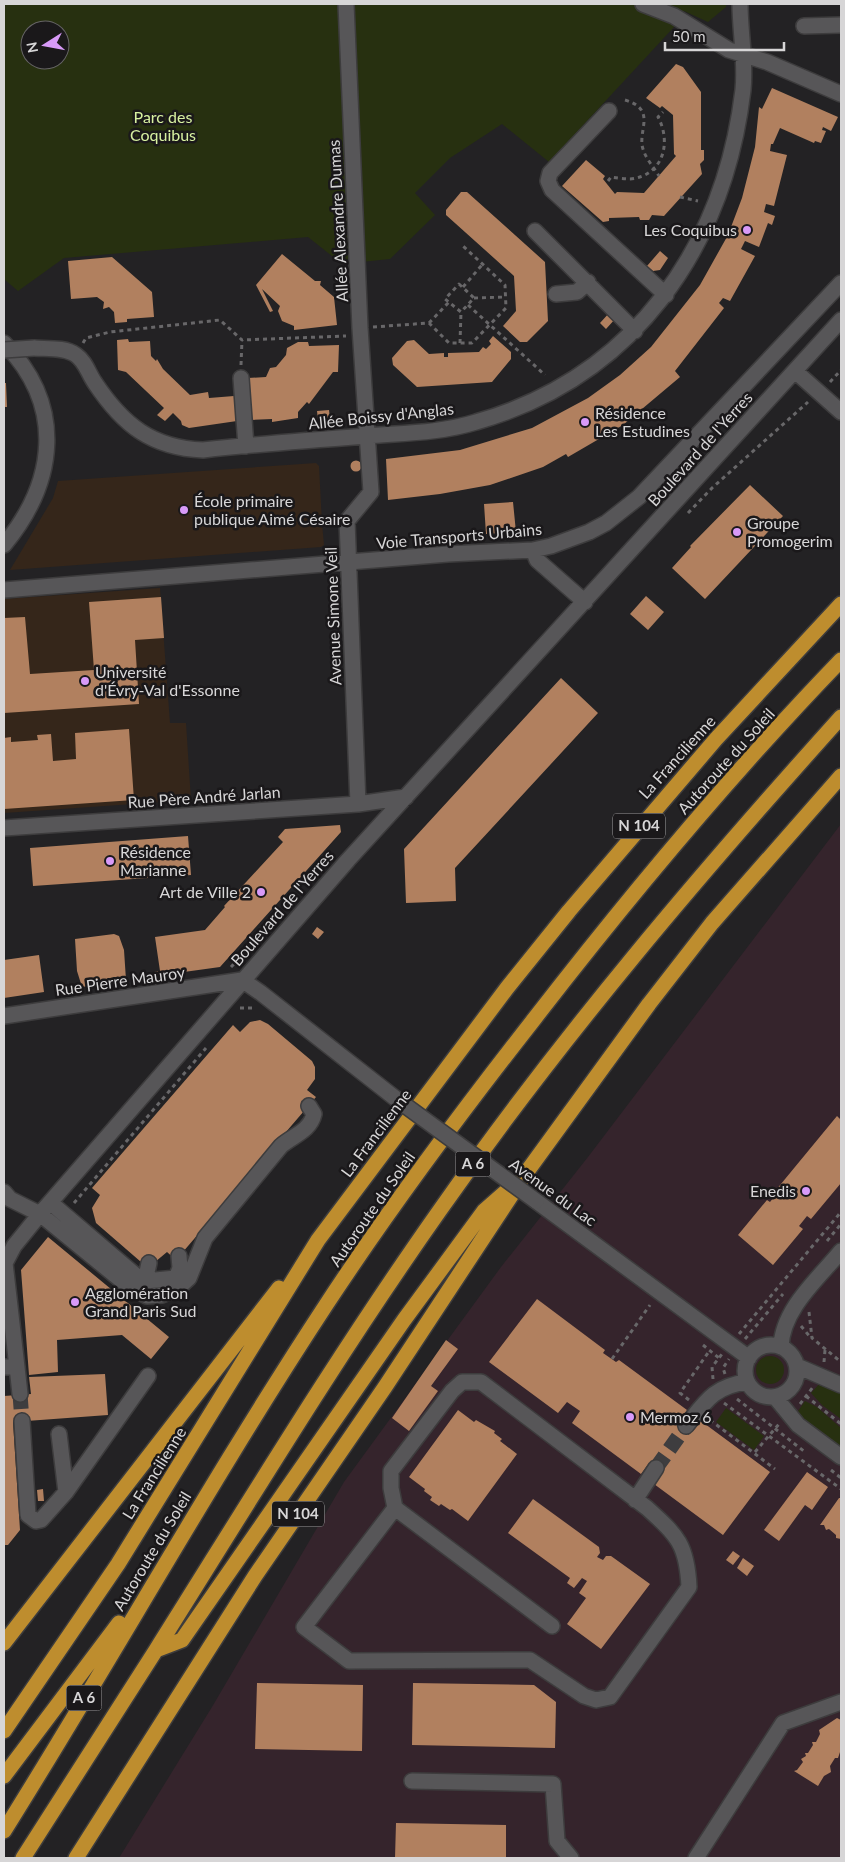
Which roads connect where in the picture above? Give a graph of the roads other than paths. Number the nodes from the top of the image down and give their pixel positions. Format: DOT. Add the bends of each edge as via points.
graph roads {
  1 [pos="346,4"];
  2 [pos="643,4"];
  3 [pos="740,4"];
  4 [pos="841,25"];
  5 [pos="804,26"];
  6 [pos="742,52"];
  7 [pos="841,94"];
  8 [pos="609,111"];
  9 [pos="535,230"];
  10 [pos="588,282"];
  11 [pos="841,283"];
  12 [pos="556,294"];
  13 [pos="666,295"];
  14 [pos="841,320"];
  15 [pos="635,331"];
  16 [pos="4,343"];
  17 [pos="4,350"];
  18 [pos="795,371"];
  19 [pos="241,378"];
  20 [pos="841,412"];
  21 [pos="368,436"];
  22 [pos="246,446"];
  23 [pos="4,545"];
  24 [pos="533,550"];
  25 [pos="348,563"];
  26 [pos="4,590"];
  27 [pos="585,602"];
  28 [pos="841,604"];
  29 [pos="841,660"];
  30 [pos="841,717"];
  31 [pos="841,776"];
  32 [pos="406,797"];
  33 [pos="358,804"];
  34 [pos="4,828"];
  35 [pos="242,980"];
  36 [pos="4,1016"];
  37 [pos="309,1106"];
  38 [pos="526,1173"];
  39 [pos="4,1192"];
  40 [pos="51,1203"];
  41 [pos="40,1214"];
  42 [pos="318,1240"];
  43 [pos="841,1251"];
  44 [pos="7,1256"];
  45 [pos="179,1256"];
  46 [pos="149,1263"];
  47 [pos="145,1281"];
  48 [pos="781,1347"];
  49 [pos="749,1358"];
  50 [pos="797,1366"];
  51 [pos="10,1367"];
  52 [pos="148,1376"];
  53 [pos="747,1382"];
  54 [pos="841,1385"];
  55 [pos="20,1394"];
  56 [pos="775,1398"];
  57 [pos="22,1422"];
  58 [pos="686,1426"];
  59 [pos="60,1434"];
  60 [pos="841,1457"];
  61 [pos="656,1468"];
  62 [pos="66,1492"];
  63 [pos="636,1500"];
  64 [pos="395,1508"];
  65 [pos="164,1564"];
  66 [pos="552,1626"];
  67 [pos="4,1643"];
  68 [pos="156,1650"];
  69 [pos="841,1702"];
  70 [pos="4,1731"];
  71 [pos="4,1776"];
  72 [pos="412,1780"];
  73 [pos="4,1831"];
  74 [pos="23,1858"];
  75 [pos="76,1858"];
  76 [pos="571,1858"];
  77 [pos="696,1858"];
  1 -- 21 [label="street, Allée Alexandre Dumas"];
  2 -- 6 [label="street" via="674,16 729,50"];
  3 -- 6 [label="street, Allée Boissy d'Anglas"];
  4 -- 5 [label="street"];
  6 -- 7 [label="street"];
  6 -- 13 [label="street, Allée Boissy d'Anglas" via="743,88 731,158 697,247"];
  8 -- 13 [label="street" via="550,172 548,181 552,190"];
  9 -- 10 [label="street"];
  10 -- 12 [label="street" via="577,292"];
  10 -- 15 [label="street"];
  11 -- 24 [label="street, Voie Transports Urbains" via="639,497 588,532"];
  13 -- 15 [label="street, Allée Boissy d'Anglas"];
  14 -- 18 [label="street, Boulevard de l'Yerres"];
  15 -- 21 [label="street, Allée Boissy d'Anglas" via="560,387 516,408 476,423 434,431"];
  16 -- 23 [label="street" via="26,368 38,393 46,439 45,465 38,491 18,528"];
  17 -- 22 [label="street, Allée Boissy d'Anglas, bridge" via="34,348 75,354 86,364 116,412 157,442 187,449"];
  18 -- 20 [label="street"];
  18 -- 27 [label="street, Boulevard de l'Yerres"];
  19 -- 22 [label="street"];
  21 -- 22 [label="street, Allée Boissy d'Anglas"];
  21 -- 25 [label="street, Avenue Simone Veil" via="371,492 346,521"];
  24 -- 25 [label="street, Voie Transports Urbains"];
  24 -- 27 [label="street" via="537,560"];
  25 -- 26 [label="street, Voie Transports Urbains"];
  25 -- 33 [label="street, Avenue Simone Veil"];
  27 -- 32 [label="street, Boulevard de l'Yerres"];
  28 -- 42 [label="highway, La Francilienne / N 104" via="709,746 581,896 507,988"];
  29 -- 65 [label="highway, Autoroute du Soleil / A 6" via="695,820 478,1091 408,1185 328,1302"];
  30 -- 68 [label="highway, A 6" via="717,855 511,1111 360,1325"];
  31 -- 38 [label="highway, N 104" via="712,923"];
  32 -- 33 [label="street, Rue Père André Jarlan"];
  32 -- 35 [label="street, Boulevard de l'Yerres"];
  33 -- 34 [label="street, Rue Père André Jarlan"];
  35 -- 36 [label="street, Rue Pierre Mauroy"];
  35 -- 40 [label="street, Boulevard de l'Yerres"];
  35 -- 49 [label="street, Avenue du Lac, bridge" via="394,1098"];
  37 -- 41 [label="street" via="314,1114 312,1123 281,1146 205,1238 190,1278 164,1295 147,1296 127,1285"];
  38 -- 68 [label="highway" via="484,1211 182,1640"];
  38 -- 75 [label="highway, N 104" via="255,1576"];
  39 -- 41 [label="street" via="10,1199"];
  40 -- 41 [label="street, Boulevard de l'Yerres"];
  40 -- 47 [label="street"];
  41 -- 44 [label="street, Boulevard de l'Yerres"];
  42 -- 67 [label="highway"];
  42 -- 70 [label="highway, La Francilienne / N 104" via="118,1564"];
  43 -- 48 [label="street" via="789,1315 781,1336"];
  44 -- 51 [label="street"];
  45 -- 47 [label="street" via="180,1268 176,1278"];
  46 -- 47 [label="street"];
  48 -- 49 [label="street" via="762,1347"];
  48 -- 50 [label="street" via="789,1352"];
  49 -- 53 [label="street" via="745,1367"];
  50 -- 54 [label="street"];
  50 -- 56 [label="street" via="791,1389"];
  51 -- 55 [label="street"];
  52 -- 62 [label="street"];
  53 -- 56 [label="street" via="760,1395"];
  53 -- 58 [label="street" via="723,1388 709,1397"];
  56 -- 60 [label="street" via="798,1425"];
  57 -- 62 [label="street" via="28,1515 41,1520"];
  59 -- 62 [label="street"];
  61 -- 63 [label="street"];
  63 -- 64 [label="street" via="481,1382 462,1382 391,1471 390,1488"];
  63 -- 64 [label="street" via="668,1526 682,1544 689,1587 610,1697 596,1700 584,1696 530,1660 349,1661 304,1627"];
  64 -- 66 [label="street"];
  65 -- 71 [label="highway"];
  65 -- 73 [label="highway, Autoroute du Soleil / A 6"];
  68 -- 74 [label="highway, A 6"];
  69 -- 77 [label="street" via="783,1723"];
  72 -- 76 [label="street" via="553,1784 557,1841"];
}
